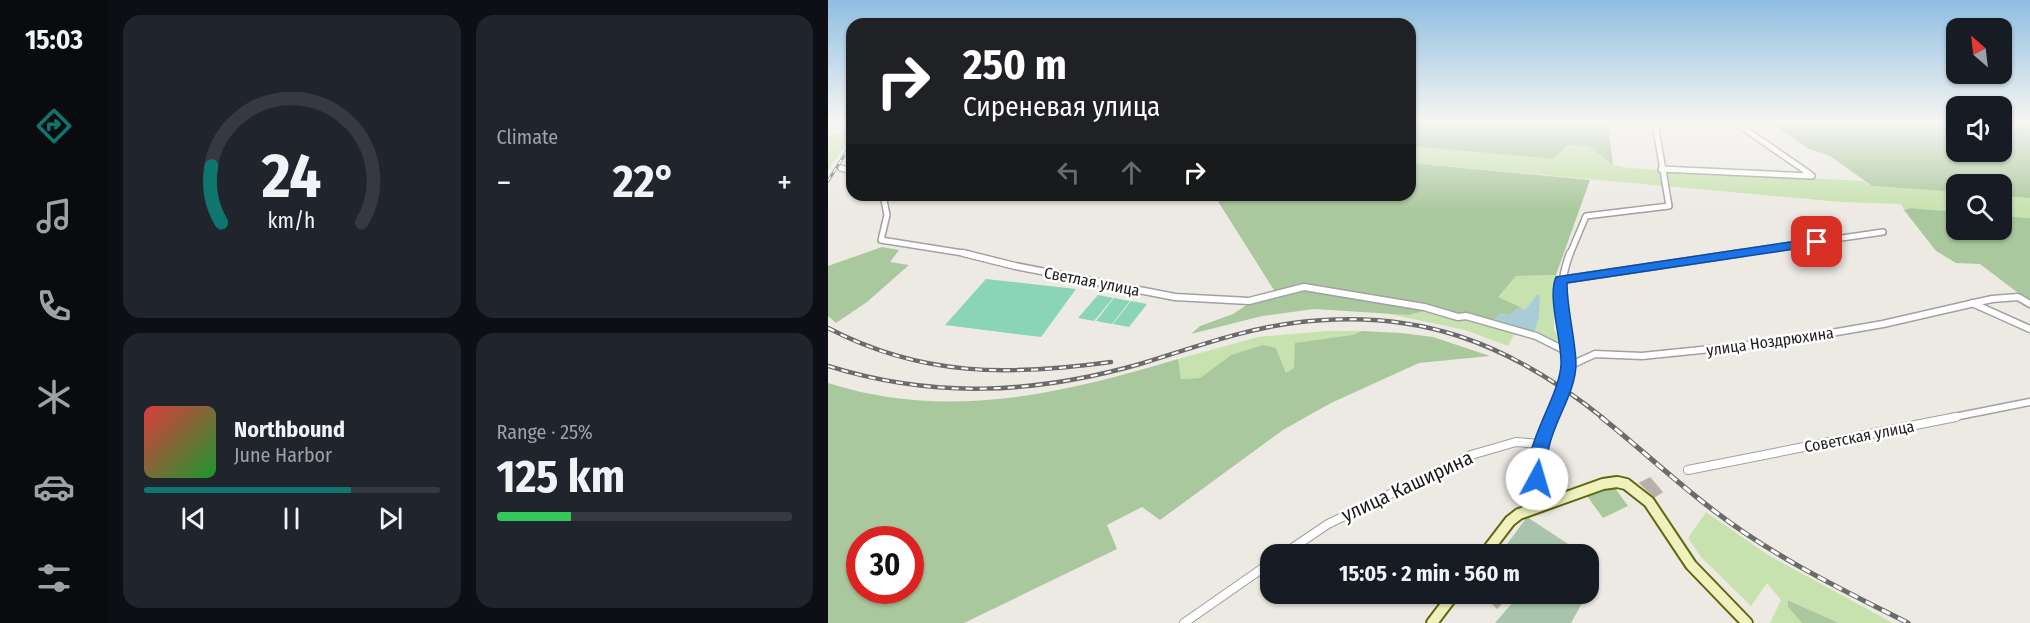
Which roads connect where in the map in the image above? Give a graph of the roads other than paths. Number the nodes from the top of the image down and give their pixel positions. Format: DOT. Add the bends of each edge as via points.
graph roads {
  1 [pos="1659,152"];
  2 [pos="1778,152"];
  3 [pos="841,168"];
  4 [pos="1661,168"];
  5 [pos="846,169"];
  6 [pos="884,201"];
  7 [pos="1883,232"];
  8 [pos="1561,280"];
  9 [pos="1971,303"];
  10 [pos="2030,304"];
  11 [pos="2030,328"];
  12 [pos="1568,351"];
  13 [pos="1569,366"];
  14 [pos="2030,402"];
  15 [pos="1541,444"];
  16 [pos="1688,470"];
  17 [pos="1546,504"];
  18 [pos="1298,544"];
  19 [pos="1492,544"];
  20 [pos="1260,570"];
  21 [pos="1446,604"];
  22 [pos="1184,623"];
  23 [pos="1432,623"];
  24 [pos="1747,623"];
  1 -- 4 [label="street"];
  2 -- 4 [label="street" via="1812,176"];
  3 -- 5 [label="street"];
  4 -- 8 [label="street" via="1669,206 1586,216"];
  6 -- 12 [label="street, Светлая улица" via="887,215 881,240 897,244 959,252 1175,297 1249,301 1304,287 1466,316 1518,330"];
  7 -- 8 [label="street"];
  8 -- 12 [label="street"];
  9 -- 10 [label="street, улица Ноздрюхина" via="2018,297"];
  9 -- 11 [label="street"];
  9 -- 13 [label="street, улица Ноздрюхина" via="1883,324 1779,342 1641,356 1595,354"];
  12 -- 13 [label="street"];
  13 -- 15 [label="street"];
  14 -- 16 [label="street, Советская улица"];
  15 -- 17 [label="street" via="1536,470"];
  15 -- 18 [label="street, улица Каширина" via="1516,441 1471,455 1328,524"];
  17 -- 19 [label="street" via="1519,514"];
  17 -- 24 [label="street" via="1603,484 1626,484 1649,502 1691,565"];
  20 -- 22 [label="street"];
  21 -- 23 [label="street"];
}
